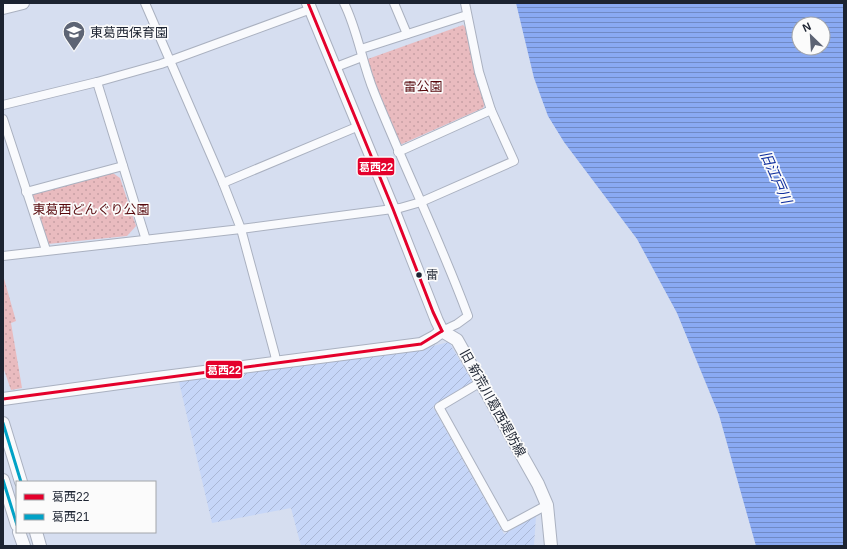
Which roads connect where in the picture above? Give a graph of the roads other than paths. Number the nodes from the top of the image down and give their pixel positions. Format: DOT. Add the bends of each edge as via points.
graph roads {
  1 [pos="23,3"];
  2 [pos="145,3"];
  3 [pos="344,3"];
  4 [pos="394,3"];
  5 [pos="465,3"];
  6 [pos="310,6"];
  7 [pos="3,8"];
  8 [pos="467,15"];
  9 [pos="407,34"];
  10 [pos="362,53"];
  11 [pos="170,61"];
  12 [pos="336,67"];
  13 [pos="97,82"];
  14 [pos="3,105"];
  15 [pos="491,110"];
  16 [pos="3,119"];
  17 [pos="360,126"];
  18 [pos="398,152"];
  19 [pos="123,166"];
  20 [pos="223,183"];
  21 [pos="26,192"];
  22 [pos="421,202"];
  23 [pos="393,209"];
  24 [pos="241,229"];
  25 [pos="146,240"];
  26 [pos="46,250"];
  27 [pos="3,256"];
  28 [pos="442,331"];
  29 [pos="276,362"];
  30 [pos="481,382"];
  31 [pos="3,400"];
  32 [pos="3,423"];
  33 [pos="3,480"];
  34 [pos="21,481"];
  35 [pos="547,505"];
  36 [pos="16,522"];
  37 [pos="19,533"];
  38 [pos="36,533"];
  39 [pos="24,546"];
  40 [pos="40,546"];
  41 [pos="551,546"];
  1 -- 7 [label="street"];
  2 -- 11 [label="street"];
  3 -- 10 [label="street"];
  4 -- 9 [label="street"];
  5 -- 8 [label="street"];
  6 -- 11 [label="street"];
  6 -- 12 [label="street"];
  8 -- 9 [label="street"];
  8 -- 15 [label="street" via="479,72"];
  9 -- 10 [label="street"];
  10 -- 12 [label="street"];
  10 -- 18 [label="street" via="369,80"];
  11 -- 13 [label="street"];
  11 -- 20 [label="street"];
  12 -- 17 [label="street"];
  13 -- 14 [label="street"];
  13 -- 19 [label="street"];
  15 -- 18 [label="street"];
  15 -- 22 [label="street" via="514,161"];
  16 -- 21 [label="street"];
  17 -- 20 [label="street"];
  17 -- 23 [label="street"];
  18 -- 22 [label="street"];
  19 -- 21 [label="street"];
  19 -- 25 [label="street"];
  20 -- 24 [label="street"];
  21 -- 26 [label="street"];
  22 -- 23 [label="street"];
  22 -- 28 [label="street" via="468,316"];
  23 -- 24 [label="street"];
  23 -- 28 [label="street"];
  24 -- 25 [label="street"];
  24 -- 29 [label="street"];
  25 -- 26 [label="street"];
  26 -- 27 [label="street"];
  28 -- 29 [label="street" via="421,344"];
  28 -- 30 [label="street, 旧 新荒川葛西堤防線" via="457,340"];
  29 -- 31 [label="street"];
  30 -- 35 [label="street, 旧 新荒川葛西堤防線"];
  30 -- 35 [label="street" via="439,407 506,527"];
  32 -- 34 [label="street"];
  33 -- 36 [label="street"];
  35 -- 41 [label="street, 旧 新荒川葛西堤防線"];
  37 -- 39 [label="street"];
  38 -- 40 [label="street"];
}
